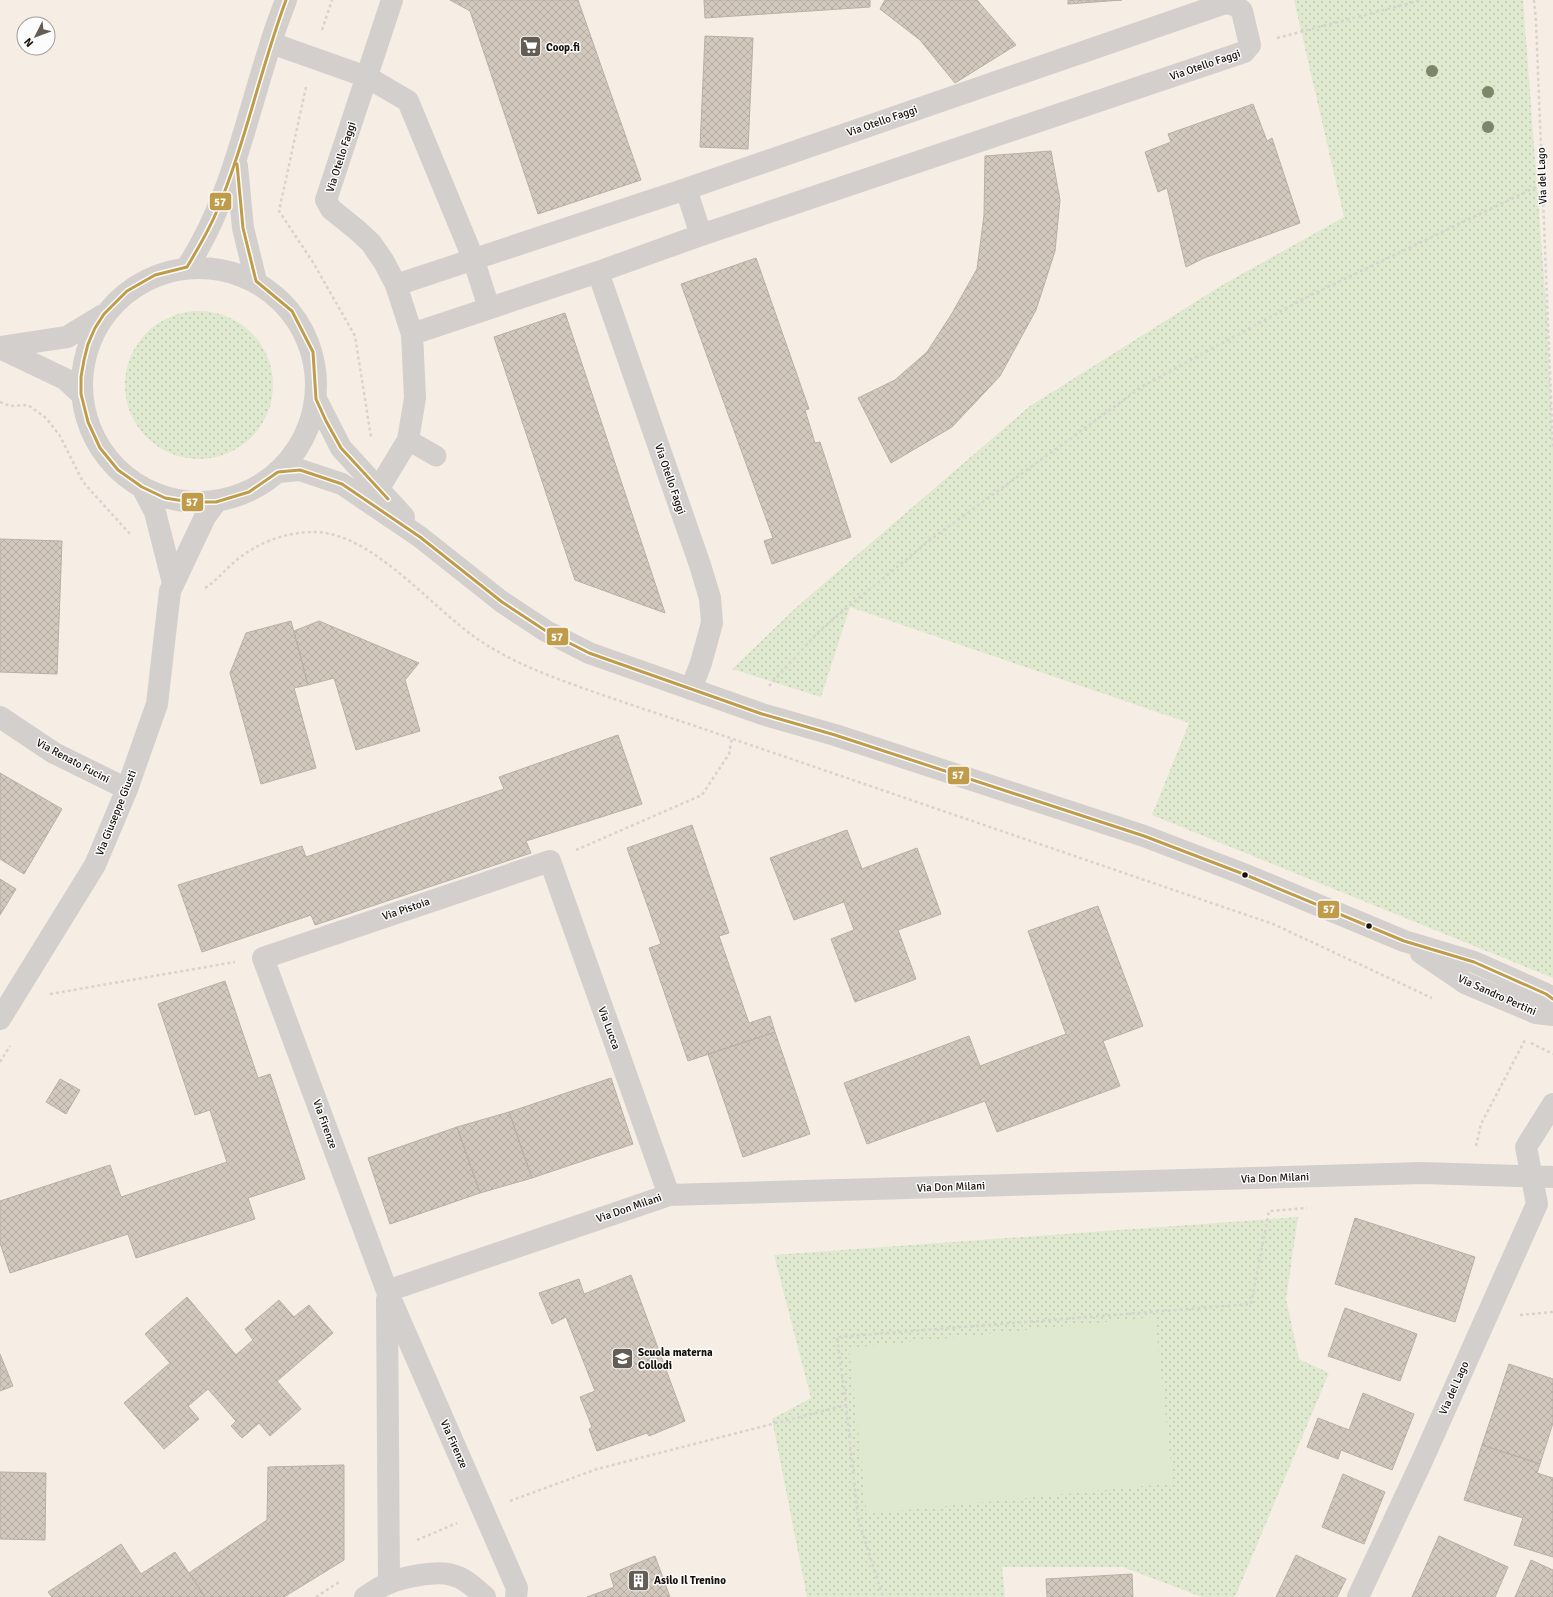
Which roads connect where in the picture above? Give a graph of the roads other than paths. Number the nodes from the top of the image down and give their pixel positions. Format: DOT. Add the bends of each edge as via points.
graph roads {
  1 [pos="286,0"];
  2 [pos="392,0"];
  3 [pos="271,43"];
  4 [pos="367,77"];
  5 [pos="237,158"];
  6 [pos="686,189"];
  7 [pos="701,235"];
  8 [pos="473,258"];
  9 [pos="187,267"];
  10 [pos="598,272"];
  11 [pos="256,281"];
  12 [pos="396,285"];
  13 [pos="489,308"];
  14 [pos="104,314"];
  15 [pos="412,334"];
  16 [pos="0,347"];
  17 [pos="81,394"];
  18 [pos="316,398"];
  19 [pos="408,440"];
  20 [pos="436,456"];
  21 [pos="278,472"];
  22 [pos="142,488"];
  23 [pos="379,488"];
  24 [pos="216,502"];
  25 [pos="420,536"];
  26 [pos="173,583"];
  27 [pos="691,689"];
  28 [pos="0,717"];
  29 [pos="127,789"];
  30 [pos="550,861"];
  31 [pos="1404,941"];
  32 [pos="263,958"];
  33 [pos="1553,999"];
  34 [pos="1553,1015"];
  35 [pos="0,1019"];
  36 [pos="1553,1104"];
  37 [pos="1531,1177"];
  38 [pos="1553,1177"];
  39 [pos="669,1195"];
  40 [pos="387,1291"];
  41 [pos="389,1583"];
  42 [pos="366,1597"];
  43 [pos="485,1597"];
  44 [pos="516,1597"];
  45 [pos="1358,1597"];
  1 -- 3 [label="street"];
  2 -- 4 [label="street, Via Otello Faggi"];
  3 -- 4 [label="street"];
  3 -- 5 [label="street"];
  4 -- 8 [label="street" via="408,100"];
  4 -- 12 [label="street, Via Otello Faggi" via="326,200 331,209 371,243"];
  5 -- 9 [label="street" via="197,252"];
  5 -- 11 [label="street" via="243,228"];
  6 -- 7 [label="street"];
  6 -- 7 [label="street, Via Otello Faggi" via="1225,3 1242,10 1250,45 1244,52"];
  6 -- 8 [label="street, Via Otello Faggi"];
  7 -- 10 [label="street, Via Otello Faggi"];
  8 -- 12 [label="street, Via Otello Faggi"];
  8 -- 13 [label="street"];
  9 -- 11 [label="street, Via Giuseppe Giusti" via="222,269"];
  9 -- 14 [label="street, Via Giuseppe Giusti" via="155,275 127,291"];
  10 -- 13 [label="street, Via Otello Faggi"];
  10 -- 27 [label="street, Via Otello Faggi" via="710,598 712,623"];
  11 -- 18 [label="street, Via Giuseppe Giusti" via="292,311 313,352"];
  12 -- 15 [label="street, Via Otello Faggi"];
  13 -- 15 [label="street, Via Otello Faggi"];
  14 -- 16 [label="street" via="67,337"];
  14 -- 17 [label="street, Via Giuseppe Giusti" via="88,344 82,372"];
  15 -- 19 [label="street, Via Otello Faggi" via="415,398"];
  16 -- 17 [label="street" via="65,379"];
  17 -- 22 [label="street, Via Giuseppe Giusti" via="88,422 100,448 118,470"];
  18 -- 21 [label="street, Via Giuseppe Giusti" via="310,426 297,452"];
  18 -- 23 [label="street, Via Sandro Pertini" via="341,448"];
  19 -- 20 [label="lane"];
  19 -- 23 [label="street, Via Otello Faggi"];
  21 -- 24 [label="street, Via Giuseppe Giusti" via="249,492"];
  21 -- 25 [label="street, Via Sandro Pertini" via="300,470 342,484"];
  22 -- 24 [label="street, Via Giuseppe Giusti" via="165,498"];
  22 -- 26 [label="street, Via Giuseppe Giusti" via="155,512"];
  23 -- 25 [label="street, Via Sandro Pertini"];
  24 -- 26 [label="street, Via Giuseppe Giusti" via="205,517"];
  25 -- 27 [label="street, Via Sandro Pertini" via="502,602 546,631 589,653"];
  26 -- 29 [label="street, Via Giuseppe Giusti" via="157,704"];
  27 -- 31 [label="street, Via Sandro Pertini" via="1144,836 1246,875"];
  28 -- 29 [label="street, Via Renato Fucini" via="54,753"];
  29 -- 35 [label="street, Via Giuseppe Giusti" via="95,865"];
  30 -- 32 [label="street, Via Pistoia"];
  30 -- 39 [label="street, Via Lucca"];
  31 -- 33 [label="street, Via Sandro Pertini" via="1474,962"];
  31 -- 34 [label="street, Via Sandro Pertini" via="1465,983 1536,1013"];
  32 -- 40 [label="street, Via Firenze"];
  36 -- 37 [label="street, Via del Lago" via="1526,1146"];
  37 -- 38 [label="street"];
  37 -- 39 [label="street, Via Don Milani" via="1422,1174"];
  37 -- 45 [label="street, Via del Lago" via="1537,1204"];
  39 -- 40 [label="street, Via Don Milani"];
  40 -- 41 [label="street, Via Firenze"];
  40 -- 44 [label="street, Via Firenze" via="517,1588"];
  41 -- 42 [label="street"];
  41 -- 43 [label="street" via="413,1576 452,1574 468,1582"];
}
